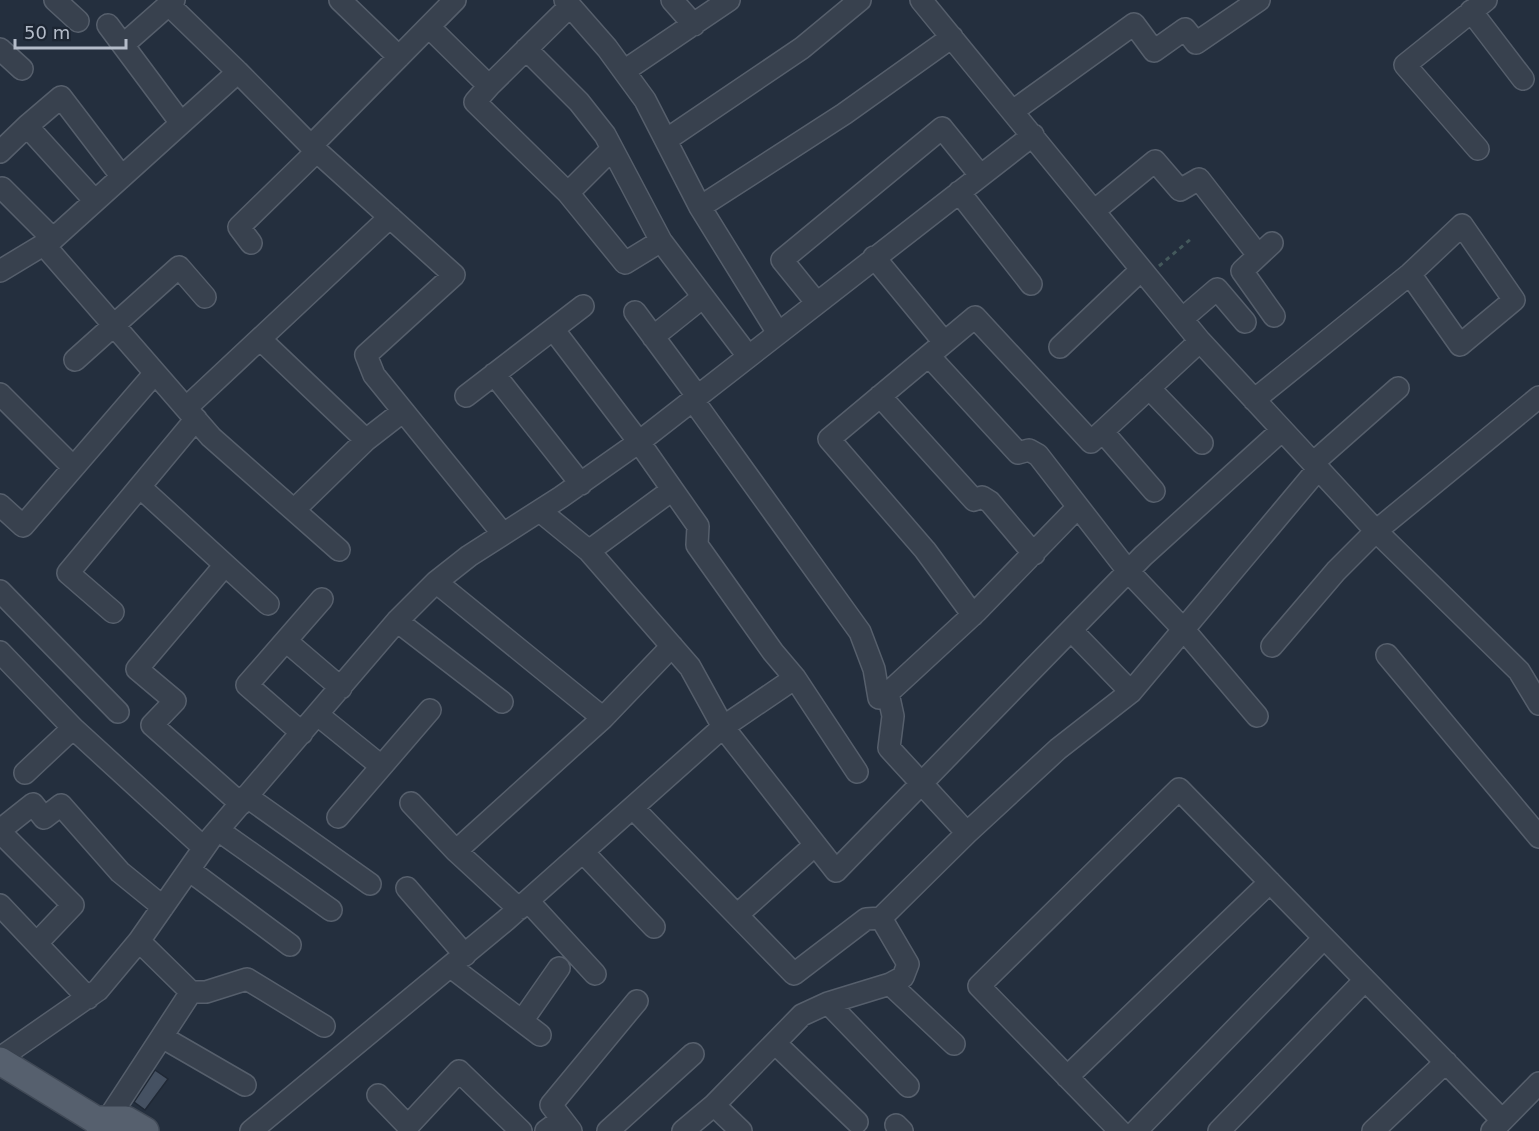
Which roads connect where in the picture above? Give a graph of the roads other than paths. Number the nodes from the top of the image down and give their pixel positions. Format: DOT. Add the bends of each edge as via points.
graph roads {
  1 [pos="55,0"];
  2 [pos="340,0"];
  3 [pos="455,0"];
  4 [pos="672,0"];
  5 [pos="729,0"];
  6 [pos="860,0"];
  7 [pos="921,0"];
  8 [pos="1259,0"];
  9 [pos="172,2"];
  10 [pos="568,3"];
  11 [pos="1477,4"];
  12 [pos="78,21"];
  13 [pos="108,25"];
  14 [pos="694,25"];
  15 [pos="429,27"];
  16 [pos="952,37"];
  17 [pos="123,45"];
  18 [pos="0,49"];
  19 [pos="526,49"];
  20 [pos="399,57"];
  21 [pos="22,69"];
  22 [pos="624,71"];
  23 [pos="238,72"];
  24 [pos="1523,79"];
  25 [pos="489,86"];
  26 [pos="1013,111"];
  27 [pos="182,123"];
  28 [pos="27,126"];
  29 [pos="1032,135"];
  30 [pos="666,140"];
  31 [pos="314,148"];
  32 [pos="612,149"];
  33 [pos="1478,149"];
  34 [pos="0,152"];
  35 [pos="980,175"];
  36 [pos="122,177"];
  37 [pos="2,188"];
  38 [pos="959,192"];
  39 [pos="568,193"];
  40 [pos="95,201"];
  41 [pos="700,207"];
  42 [pos="1094,211"];
  43 [pos="390,217"];
  44 [pos="661,241"];
  45 [pos="49,242"];
  46 [pos="251,243"];
  47 [pos="874,257"];
  48 [pos="0,271"];
  49 [pos="1144,273"];
  50 [pos="1410,274"];
  51 [pos="1031,284"];
  52 [pos="205,297"];
  53 [pos="703,297"];
  54 [pos="816,302"];
  55 [pos="583,306"];
  56 [pos="635,312"];
  57 [pos="1274,316"];
  58 [pos="1182,319"];
  59 [pos="1245,322"];
  60 [pos="112,324"];
  61 [pos="553,329"];
  62 [pos="778,333"];
  63 [pos="653,337"];
  64 [pos="260,339"];
  65 [pos="1200,341"];
  66 [pos="944,342"];
  67 [pos="1060,347"];
  68 [pos="748,356"];
  69 [pos="928,356"];
  70 [pos="75,360"];
  71 [pos="154,373"];
  72 [pos="494,374"];
  73 [pos="1149,388"];
  74 [pos="1398,388"];
  75 [pos="0,394"];
  76 [pos="466,396"];
  77 [pos="880,396"];
  78 [pos="1539,397"];
  79 [pos="696,399"];
  80 [pos="1254,400"];
  81 [pos="402,412"];
  82 [pos="191,414"];
  83 [pos="1282,430"];
  84 [pos="1103,432"];
  85 [pos="366,440"];
  86 [pos="639,442"];
  87 [pos="1202,444"];
  88 [pos="1316,466"];
  89 [pos="73,467"];
  90 [pos="581,483"];
  91 [pos="140,487"];
  92 [pos="672,490"];
  93 [pos="1154,491"];
  94 [pos="0,505"];
  95 [pos="1078,507"];
  96 [pos="294,510"];
  97 [pos="540,511"];
  98 [pos="1376,531"];
  99 [pos="503,534"];
  100 [pos="339,550"];
  101 [pos="590,551"];
  102 [pos="1034,554"];
  103 [pos="225,565"];
  104 [pos="1128,571"];
  105 [pos="436,582"];
  106 [pos="1,593"];
  107 [pos="322,599"];
  108 [pos="268,604"];
  109 [pos="113,612"];
  110 [pos="974,615"];
  111 [pos="398,621"];
  112 [pos="1071,630"];
  113 [pos="1184,630"];
  114 [pos="286,641"];
  115 [pos="672,646"];
  116 [pos="1272,646"];
  117 [pos="0,652"];
  118 [pos="1388,655"];
  119 [pos="795,678"];
  120 [pos="341,688"];
  121 [pos="1131,692"];
  122 [pos="888,693"];
  123 [pos="502,702"];
  124 [pos="1539,704"];
  125 [pos="430,710"];
  126 [pos="117,712"];
  127 [pos="318,715"];
  128 [pos="1257,716"];
  129 [pos="603,718"];
  130 [pos="723,727"];
  131 [pos="73,728"];
  132 [pos="302,733"];
  133 [pos="381,766"];
  134 [pos="857,772"];
  135 [pos="26,773"];
  136 [pos="922,783"];
  137 [pos="244,800"];
  138 [pos="411,803"];
  139 [pos="633,808"];
  140 [pos="338,817"];
  141 [pos="218,830"];
  142 [pos="0,831"];
  143 [pos="967,832"];
  144 [pos="1539,837"];
  145 [pos="815,844"];
  146 [pos="204,848"];
  147 [pos="456,851"];
  148 [pos="583,852"];
  149 [pos="189,870"];
  150 [pos="1270,882"];
  151 [pos="370,884"];
  152 [pos="406,888"];
  153 [pos="0,905"];
  154 [pos="523,905"];
  155 [pos="163,907"];
  156 [pos="331,910"];
  157 [pos="737,915"];
  158 [pos="881,918"];
  159 [pos="654,927"];
  160 [pos="1324,938"];
  161 [pos="139,941"];
  162 [pos="37,943"];
  163 [pos="290,945"];
  164 [pos="458,961"];
  165 [pos="560,969"];
  166 [pos="595,974"];
  167 [pos="1365,980"];
  168 [pos="890,984"];
  169 [pos="191,992"];
  170 [pos="88,998"];
  171 [pos="637,1001"];
  172 [pos="828,1003"];
  173 [pos="522,1021"];
  174 [pos="324,1026"];
  175 [pos="540,1035"];
  176 [pos="162,1037"];
  177 [pos="775,1043"];
  178 [pos="954,1044"];
  179 [pos="693,1054"];
  180 [pos="0,1060"];
  181 [pos="1446,1062"];
  182 [pos="1067,1077"];
  183 [pos="1539,1083"];
  184 [pos="245,1085"];
  185 [pos="908,1086"];
  186 [pos="378,1095"];
  187 [pos="714,1105"];
  188 [pos="857,1122"];
  189 [pos="102,1123"];
  190 [pos="1497,1126"];
  191 [pos="559,1127"];
  192 [pos="513,1128"];
  193 [pos="145,1131"];
  194 [pos="251,1131"];
  195 [pos="608,1131"];
  196 [pos="683,1131"];
  197 [pos="741,1131"];
  198 [pos="1119,1131"];
  199 [pos="1136,1131"];
  200 [pos="1219,1131"];
  201 [pos="1373,1131"];
  1 -- 12 [label="street"];
  2 -- 20 [label="street"];
  3 -- 15 [label="street"];
  4 -- 14 [label="street"];
  5 -- 14 [label="street"];
  6 -- 30 [label="street" via="802,48"];
  7 -- 16 [label="street"];
  8 -- 26 [label="street" via="1196,43 1185,29 1154,51 1134,24"];
  9 -- 17 [label="street"];
  9 -- 23 [label="street"];
  10 -- 19 [label="street"];
  10 -- 22 [label="street"];
  11 -- 24 [label="street"];
  11 -- 33 [label="street" via="1406,65"];
  13 -- 17 [label="street"];
  14 -- 22 [label="street"];
  15 -- 20 [label="street"];
  15 -- 25 [label="street"];
  16 -- 26 [label="street"];
  16 -- 41 [label="street" via="844,114"];
  17 -- 27 [label="street"];
  18 -- 21 [label="street"];
  19 -- 25 [label="street"];
  19 -- 32 [label="street" via="579,102"];
  20 -- 31 [label="street"];
  22 -- 30 [label="street"];
  23 -- 27 [label="street"];
  23 -- 31 [label="street"];
  25 -- 39 [label="street" via="476,102"];
  26 -- 29 [label="street"];
  27 -- 36 [label="street"];
  28 -- 34 [label="street"];
  28 -- 36 [label="street" via="61,97"];
  28 -- 40 [label="street"];
  29 -- 35 [label="street"];
  29 -- 42 [label="street"];
  30 -- 41 [label="street"];
  31 -- 43 [label="street"];
  31 -- 46 [label="street" via="239,227"];
  32 -- 39 [label="street"];
  32 -- 44 [label="street"];
  35 -- 38 [label="street"];
  35 -- 54 [label="street" via="942,128 782,260"];
  36 -- 40 [label="street"];
  37 -- 45 [label="street"];
  38 -- 47 [label="street"];
  38 -- 51 [label="street"];
  39 -- 44 [label="street" via="625,263"];
  40 -- 45 [label="street"];
  41 -- 62 [label="street"];
  42 -- 49 [label="street"];
  42 -- 57 [label="street" via="1155,160 1180,190 1198,179 1265,249 1242,271"];
  43 -- 64 [label="street"];
  43 -- 81 [label="street" via="454,275 366,355 374,375"];
  44 -- 53 [label="street"];
  45 -- 48 [label="street"];
  45 -- 60 [label="street"];
  47 -- 54 [label="street"];
  47 -- 66 [label="street"];
  49 -- 58 [label="street"];
  49 -- 67 [label="street"];
  50 -- 50 [label="street" via="1462,225 1514,300 1460,345"];
  50 -- 80 [label="street"];
  52 -- 60 [label="street" via="179,267"];
  53 -- 63 [label="street"];
  53 -- 68 [label="street"];
  54 -- 62 [label="street"];
  55 -- 61 [label="street"];
  56 -- 63 [label="street"];
  58 -- 59 [label="street" via="1217,289"];
  58 -- 65 [label="street"];
  60 -- 70 [label="street"];
  60 -- 71 [label="street"];
  61 -- 72 [label="street"];
  61 -- 86 [label="street"];
  62 -- 68 [label="street"];
  63 -- 79 [label="street"];
  64 -- 82 [label="street"];
  64 -- 85 [label="street"];
  65 -- 73 [label="street"];
  65 -- 80 [label="street"];
  66 -- 69 [label="street"];
  66 -- 84 [label="street" via="975,316 1091,442"];
  68 -- 79 [label="street"];
  69 -- 77 [label="street"];
  69 -- 95 [label="street" via="1018,453 1029,450 1038,455"];
  71 -- 82 [label="street"];
  71 -- 89 [label="street"];
  72 -- 76 [label="street"];
  72 -- 90 [label="street"];
  73 -- 84 [label="street"];
  73 -- 87 [label="street"];
  74 -- 88 [label="street"];
  75 -- 89 [label="street"];
  77 -- 102 [label="street" via="974,500 982,497 990,502"];
  77 -- 110 [label="street" via="828,439 925,550"];
  78 -- 98 [label="street"];
  79 -- 86 [label="street"];
  79 -- 122 [label="street" via="860,632 874,669 879,698"];
  80 -- 83 [label="street"];
  81 -- 85 [label="street"];
  81 -- 99 [label="street"];
  82 -- 91 [label="street"];
  82 -- 96 [label="street" via="211,437"];
  83 -- 88 [label="street"];
  83 -- 104 [label="street"];
  84 -- 93 [label="street"];
  85 -- 96 [label="street"];
  86 -- 90 [label="street"];
  86 -- 92 [label="street"];
  88 -- 98 [label="street"];
  88 -- 113 [label="street"];
  89 -- 94 [label="street" via="23,526"];
  90 -- 97 [label="street"];
  91 -- 103 [label="street"];
  91 -- 109 [label="street" via="68,573"];
  92 -- 101 [label="street"];
  92 -- 119 [label="street" via="698,526 697,545"];
  95 -- 102 [label="street"];
  95 -- 104 [label="street"];
  96 -- 100 [label="street"];
  97 -- 99 [label="street"];
  97 -- 101 [label="street"];
  98 -- 116 [label="street"];
  98 -- 124 [label="street" via="1519,671"];
  99 -- 105 [label="street"];
  101 -- 115 [label="street"];
  102 -- 110 [label="street"];
  103 -- 108 [label="street"];
  103 -- 137 [label="street" via="137,669 175,701 152,725"];
  104 -- 112 [label="street"];
  104 -- 113 [label="street"];
  105 -- 111 [label="street"];
  105 -- 129 [label="street"];
  106 -- 126 [label="street"];
  107 -- 114 [label="street"];
  110 -- 122 [label="street"];
  111 -- 120 [label="street"];
  111 -- 123 [label="street"];
  112 -- 121 [label="street"];
  112 -- 136 [label="street"];
  113 -- 121 [label="street"];
  113 -- 128 [label="street"];
  114 -- 120 [label="street"];
  114 -- 132 [label="street" via="247,685"];
  115 -- 129 [label="street"];
  115 -- 130 [label="street" via="690,667"];
  117 -- 131 [label="street"];
  118 -- 144 [label="street"];
  119 -- 130 [label="street"];
  119 -- 134 [label="street"];
  120 -- 127 [label="street"];
  121 -- 143 [label="street" via="1058,749"];
  122 -- 136 [label="street" via="893,716 889,748"];
  125 -- 133 [label="street"];
  127 -- 132 [label="street"];
  127 -- 133 [label="street"];
  129 -- 147 [label="street"];
  130 -- 139 [label="street"];
  130 -- 145 [label="street"];
  131 -- 135 [label="street"];
  131 -- 146 [label="street"];
  132 -- 137 [label="street"];
  133 -- 140 [label="street"];
  136 -- 143 [label="street"];
  136 -- 145 [label="street" via="836,871"];
  137 -- 141 [label="street"];
  137 -- 151 [label="street"];
  138 -- 147 [label="street"];
  139 -- 148 [label="street"];
  139 -- 157 [label="street"];
  141 -- 146 [label="street"];
  141 -- 156 [label="street"];
  142 -- 155 [label="street" via="33,804 45,818 61,805 120,872"];
  142 -- 162 [label="street" via="73,905"];
  143 -- 158 [label="street"];
  145 -- 157 [label="street"];
  146 -- 149 [label="street"];
  147 -- 154 [label="street"];
  148 -- 154 [label="street"];
  148 -- 159 [label="street"];
  149 -- 155 [label="street"];
  149 -- 163 [label="street"];
  150 -- 160 [label="street"];
  150 -- 182 [label="street"];
  150 -- 182 [label="street" via="1179,789 979,986"];
  152 -- 164 [label="street"];
  153 -- 162 [label="street"];
  154 -- 164 [label="street"];
  154 -- 166 [label="street"];
  155 -- 161 [label="street"];
  157 -- 158 [label="street" via="794,974 866,919"];
  158 -- 168 [label="street" via="908,964 903,977"];
  160 -- 167 [label="street"];
  160 -- 199 [label="street"];
  161 -- 169 [label="street"];
  161 -- 170 [label="street"];
  162 -- 170 [label="street"];
  164 -- 173 [label="street"];
  164 -- 194 [label="street"];
  165 -- 173 [label="street"];
  167 -- 181 [label="street"];
  167 -- 200 [label="street"];
  168 -- 172 [label="street"];
  168 -- 178 [label="street"];
  169 -- 174 [label="street" via="207,992 247,979"];
  169 -- 176 [label="street"];
  170 -- 180 [label="street"];
  171 -- 191 [label="street" via="551,1105"];
  172 -- 177 [label="street" via="802,1015"];
  172 -- 185 [label="street"];
  173 -- 175 [label="street"];
  176 -- 184 [label="street"];
  176 -- 189 [label="street"];
  177 -- 187 [label="street"];
  177 -- 188 [label="street"];
  179 -- 195 [label="street"];
  180 -- 189 [label="main road"];
  181 -- 190 [label="street"];
  181 -- 201 [label="street"];
  182 -- 198 [label="street"];
  183 -- 190 [label="street"];
  186 -- 192 [label="street" via="408,1126 459,1071"];
  187 -- 196 [label="street"];
  187 -- 197 [label="street"];
  189 -- 193 [label="main road" via="126,1120"];
}
